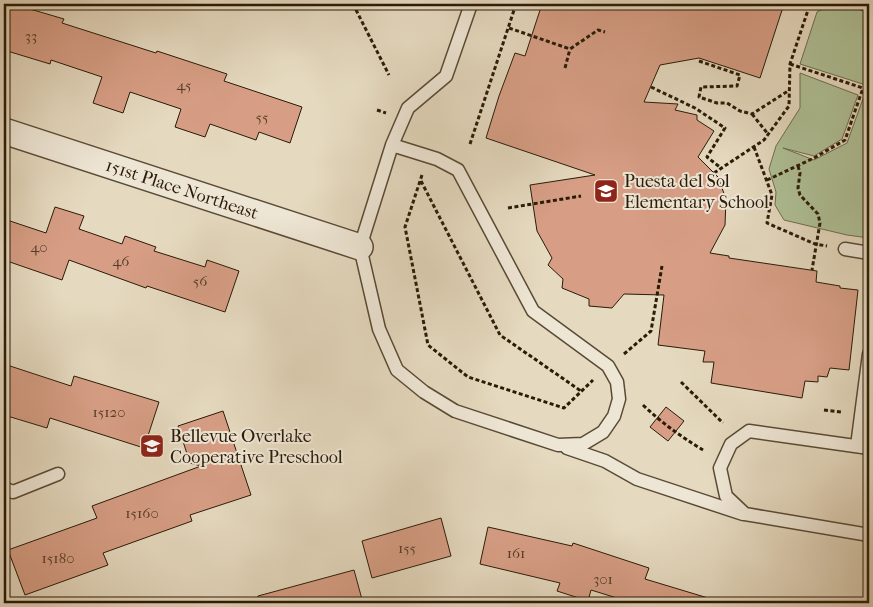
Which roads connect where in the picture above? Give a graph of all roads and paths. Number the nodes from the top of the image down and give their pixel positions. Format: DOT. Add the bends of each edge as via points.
graph roads {
  1 [pos="353,4"];
  2 [pos="471,4"];
  3 [pos="516,4"];
  4 [pos="810,4"];
  5 [pos="860,4"];
  6 [pos="869,7"];
  7 [pos="509,28"];
  8 [pos="605,32"];
  9 [pos="570,49"];
  10 [pos="699,61"];
  11 [pos="790,64"];
  12 [pos="565,68"];
  13 [pos="389,75"];
  14 [pos="651,87"];
  15 [pos="863,88"];
  16 [pos="869,90"];
  17 [pos="789,91"];
  18 [pos="377,110"];
  19 [pos="386,113"];
  20 [pos="752,114"];
  21 [pos="4,131"];
  22 [pos="768,134"];
  23 [pos="470,144"];
  24 [pos="392,145"];
  25 [pos="754,147"];
  26 [pos="798,166"];
  27 [pos="424,168"];
  28 [pos="722,168"];
  29 [pos="714,173"];
  30 [pos="767,180"];
  31 [pos="420,181"];
  32 [pos="581,196"];
  33 [pos="508,208"];
  34 [pos="816,244"];
  35 [pos="360,248"];
  36 [pos="845,249"];
  37 [pos="869,253"];
  38 [pos="662,266"];
  39 [pos="812,270"];
  40 [pos="624,354"];
  41 [pos="869,354"];
  42 [pos="596,377"];
  43 [pos="682,382"];
  44 [pos="581,391"];
  45 [pos="643,405"];
  46 [pos="723,423"];
  47 [pos="558,445"];
  48 [pos="863,447"];
  49 [pos="703,450"];
  50 [pos="58,474"];
  51 [pos="4,488"];
  52 [pos="745,514"];
  53 [pos="869,535"];
  1 -- 13 [label="path"];
  2 -- 24 [label="lane" via="446,76 408,108"];
  3 -- 7 [label="path"];
  4 -- 11 [label="path"];
  5 -- 6 [label="path"];
  7 -- 9 [label="path"];
  7 -- 23 [label="path"];
  8 -- 9 [label="path" via="598,30"];
  9 -- 12 [label="path"];
  10 -- 20 [label="path" via="740,75 737,86 701,87 699,97 727,103"];
  11 -- 15 [label="path"];
  11 -- 17 [label="path"];
  14 -- 28 [label="path" via="695,108 725,128 707,157"];
  15 -- 16 [label="path"];
  15 -- 26 [label="path" via="845,140"];
  17 -- 20 [label="path"];
  17 -- 22 [label="path" via="789,106"];
  18 -- 19 [label="path"];
  20 -- 22 [label="path"];
  21 -- 35 [label="street, 151st Place Northeast"];
  22 -- 25 [label="path"];
  24 -- 35 [label="lane"];
  24 -- 47 [label="lane" via="437,159 458,170 533,312 608,366 617,382 619,399 614,416 603,432 584,444"];
  25 -- 28 [label="path"];
  25 -- 30 [label="path"];
  26 -- 30 [label="path"];
  26 -- 34 [label="path" via="800,195 819,218"];
  27 -- 31 [label="path"];
  28 -- 29 [label="path"];
  30 -- 34 [label="path" via="772,195 767,223"];
  31 -- 44 [label="path" via="500,335"];
  31 -- 44 [label="path" via="405,227 428,345 468,377 564,408"];
  32 -- 33 [label="path"];
  34 -- 36 [label="path"];
  34 -- 39 [label="path"];
  35 -- 47 [label="lane" via="379,329 397,370 424,392 456,411"];
  36 -- 37 [label="lane"];
  38 -- 40 [label="path" via="651,331"];
  41 -- 48 [label="lane"];
  42 -- 44 [label="path"];
  43 -- 46 [label="path"];
  45 -- 49 [label="path"];
  47 -- 52 [label="lane" via="605,461 637,479"];
  48 -- 52 [label="lane" via="749,431 731,444 720,468 726,496"];
  50 -- 51 [label="lane" via="13,492"];
  52 -- 53 [label="lane"];
}
